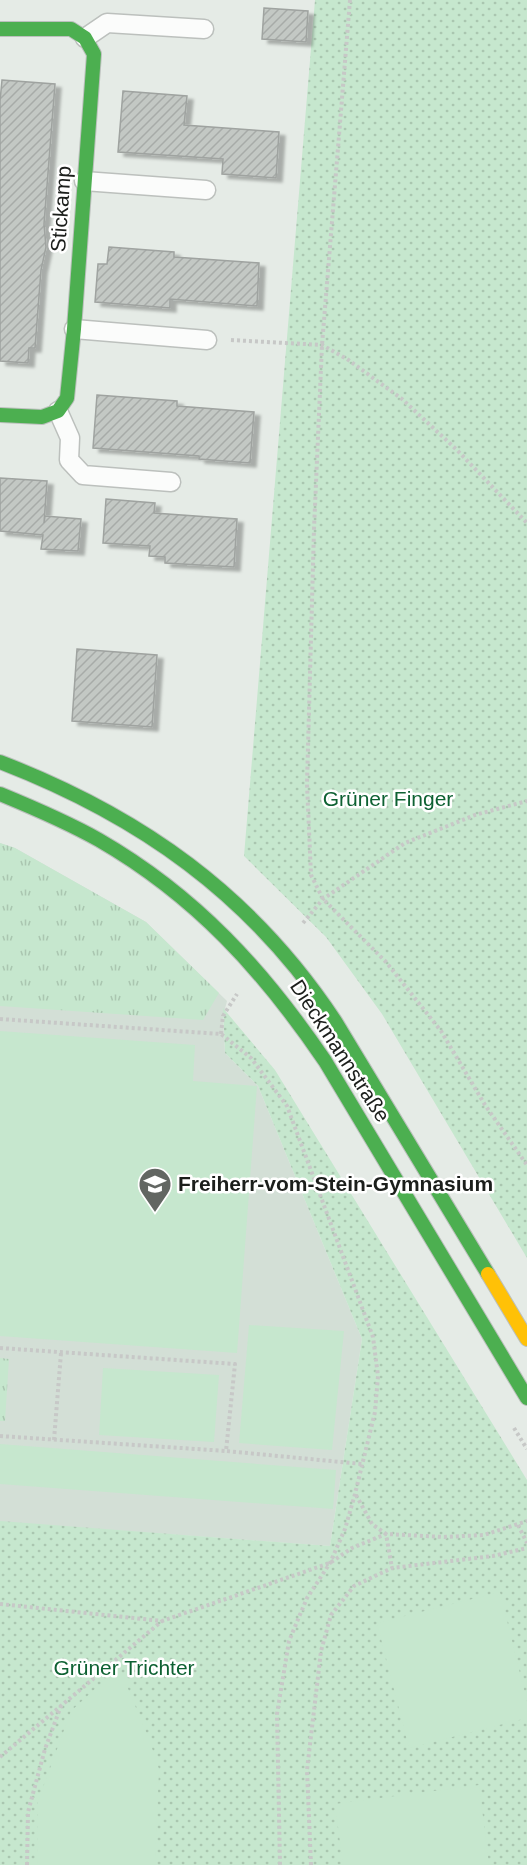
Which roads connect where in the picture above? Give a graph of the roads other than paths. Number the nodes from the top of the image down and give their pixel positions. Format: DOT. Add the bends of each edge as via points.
graph roads {
  1 [pos="0,29"];
  2 [pos="204,29"];
  3 [pos="85,38"];
  4 [pos="84,181"];
  5 [pos="206,190"];
  6 [pos="74,329"];
  7 [pos="207,340"];
  8 [pos="58,411"];
  9 [pos="0,414"];
  10 [pos="171,482"];
  11 [pos="0,762"];
  12 [pos="0,794"];
  13 [pos="527,1339"];
  14 [pos="527,1398"];
  1 -- 3 [label="street" via="72,29"];
  2 -- 3 [label="lane" via="107,23"];
  3 -- 4 [label="street, Stickamp" via="94,54"];
  4 -- 5 [label="lane"];
  4 -- 6 [label="street, Stickamp"];
  6 -- 7 [label="lane"];
  6 -- 8 [label="street, Stickamp" via="67,398"];
  8 -- 9 [label="street" via="42,417"];
  8 -- 10 [label="lane" via="70,438 69,460 83,475"];
  11 -- 13 [label="street, Dieckmannstraße" via="68,789 126,820 223,891 281,948 332,1016"];
  12 -- 14 [label="street, Dieckmannstraße" via="75,826 145,867 209,919 259,970 330,1069"];
}
